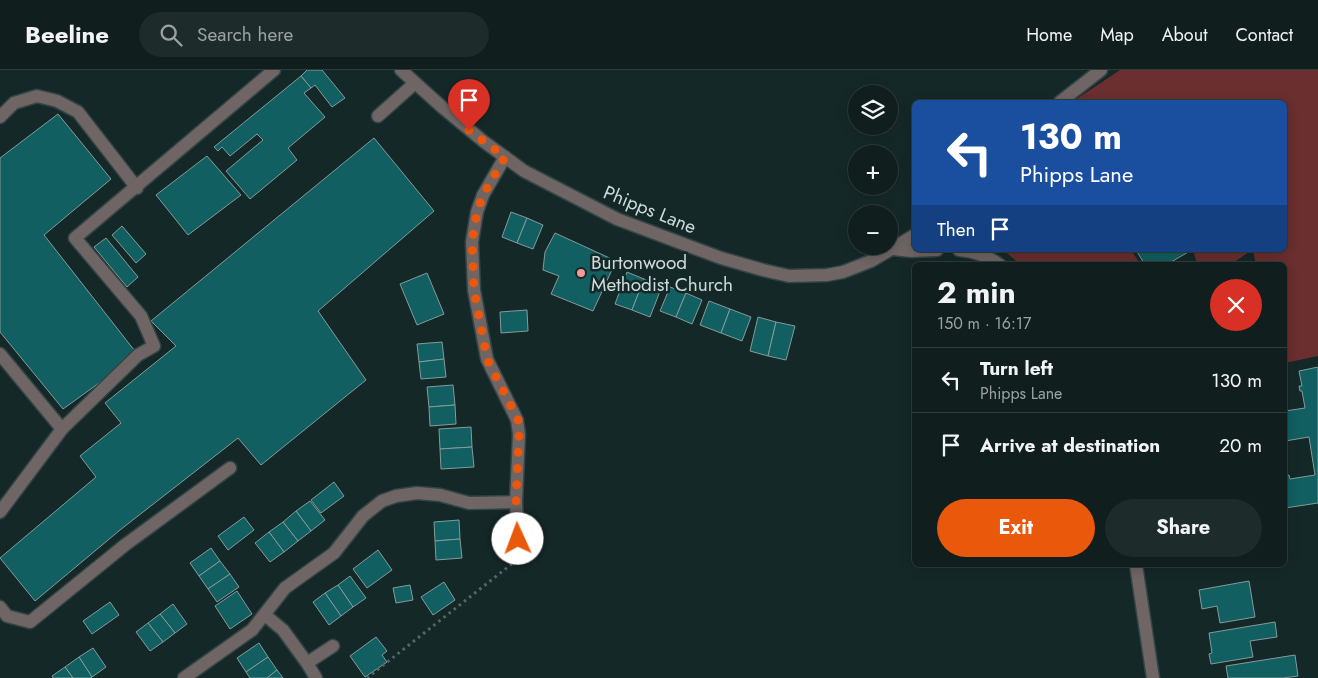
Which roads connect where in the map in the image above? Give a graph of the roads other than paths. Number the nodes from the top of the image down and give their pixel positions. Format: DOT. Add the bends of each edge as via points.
graph roads {
  1 [pos="274,70"];
  2 [pos="401,70"];
  3 [pos="1101,70"];
  4 [pos="414,83"];
  5 [pos="1063,100"];
  6 [pos="378,116"];
  7 [pos="0,117"];
  8 [pos="505,157"];
  9 [pos="137,188"];
  10 [pos="912,237"];
  11 [pos="898,246"];
  12 [pos="898,249"];
  13 [pos="912,251"];
  14 [pos="984,253"];
  15 [pos="882,255"];
  16 [pos="996,262"];
  17 [pos="0,354"];
  18 [pos="62,429"];
  19 [pos="230,468"];
  20 [pos="516,502"];
  21 [pos="0,512"];
  22 [pos="513,543"];
  23 [pos="1136,567"];
  24 [pos="0,607"];
  25 [pos="265,615"];
  26 [pos="333,646"];
  27 [pos="307,663"];
  28 [pos="184,678"];
  29 [pos="316,678"];
  30 [pos="1153,678"];
  1 -- 9 [label="street"];
  2 -- 4 [label="street, Phipps Lane"];
  3 -- 5 [label="street"];
  4 -- 6 [label="street"];
  4 -- 8 [label="street, Phipps Lane"];
  7 -- 9 [label="street" via="14,103 37,96 57,101 78,112"];
  8 -- 15 [label="street, Phipps Lane" via="524,171 617,219 721,258 763,270 789,276 827,275 856,268"];
  8 -- 20 [label="street" via="483,195 472,242 474,290 487,359 518,420"];
  9 -- 18 [label="street" via="75,238 141,316 154,346 138,355"];
  10 -- 11 [label="street, Phipps Lane"];
  12 -- 13 [label="street"];
  14 -- 16 [label="street"];
  17 -- 18 [label="street"];
  18 -- 21 [label="street"];
  19 -- 24 [label="street" via="125,545 30,622 7,616"];
  20 -- 22 [label="street"];
  20 -- 25 [label="street" via="469,503 417,493 382,501 363,516 334,553 284,588"];
  23 -- 30 [label="street"];
  25 -- 27 [label="street" via="288,637"];
  25 -- 28 [label="street" via="244,637"];
  26 -- 27 [label="street"];
  27 -- 29 [label="street"];
}
